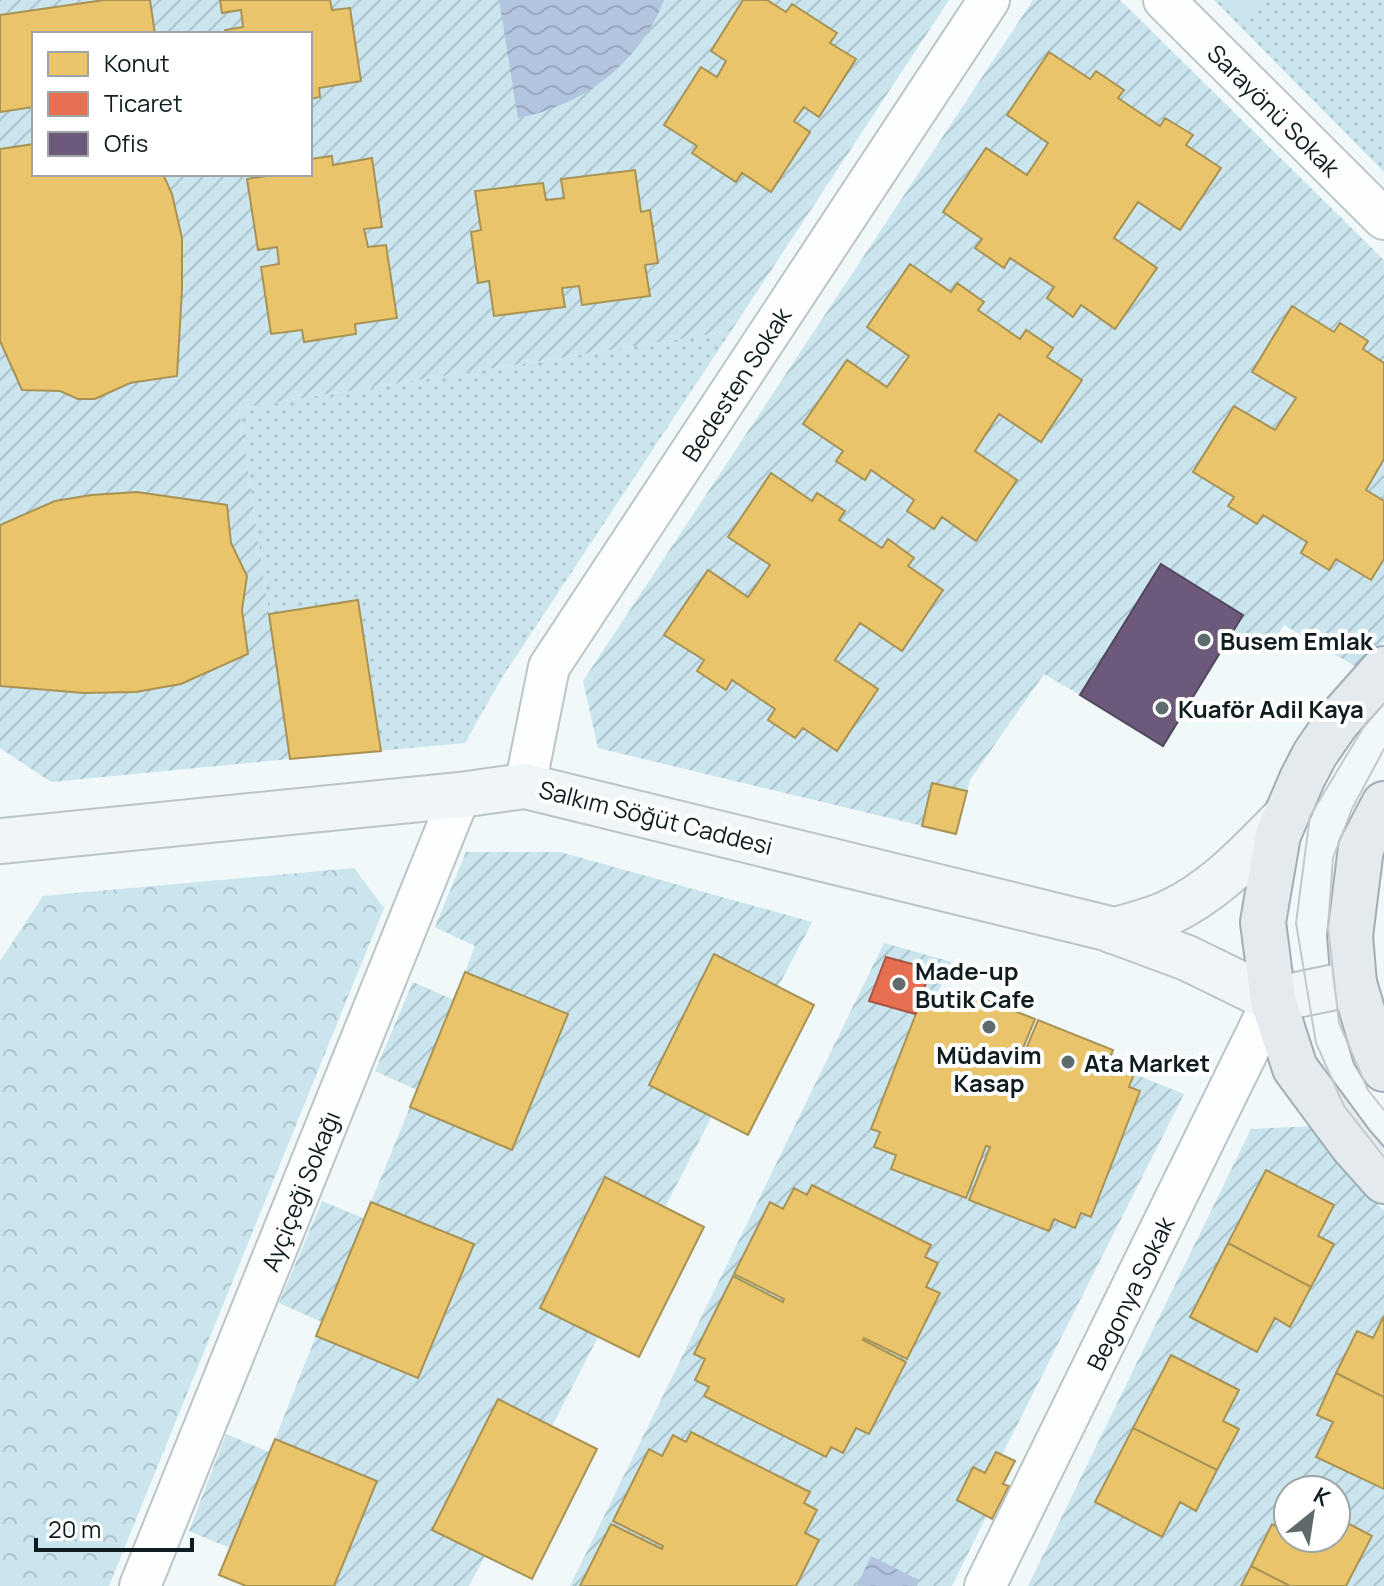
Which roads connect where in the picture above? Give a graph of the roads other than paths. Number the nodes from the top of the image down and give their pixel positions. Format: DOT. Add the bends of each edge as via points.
graph roads {
  1 [pos="989,0"];
  2 [pos="1164,0"];
  3 [pos="1384,219"];
  4 [pos="1384,669"];
  5 [pos="525,786"];
  6 [pos="460,795"];
  7 [pos="1384,804"];
  8 [pos="1285,817"];
  9 [pos="0,841"];
  10 [pos="1113,931"];
  11 [pos="1354,983"];
  12 [pos="1273,1000"];
  13 [pos="1384,1069"];
  14 [pos="1384,1181"];
  15 [pos="140,1586"];
  16 [pos="985,1586"];
  1 -- 5 [label="street, Bedesten Sokak" via="549,667"];
  2 -- 3 [label="street, Sarayönü Sokak"];
  4 -- 8 [label="main road" via="1315,754"];
  5 -- 6 [label="street, Salkım Söğüt Caddesi"];
  5 -- 10 [label="street, Salkım Söğüt Caddesi"];
  6 -- 9 [label="street, Salkım Söğüt Caddesi"];
  6 -- 15 [label="street, Ayçiçeği Sokağı"];
  7 -- 11 [label="main road" via="1361,848 1350,936"];
  8 -- 10 [label="street" via="1206,891 1167,914"];
  8 -- 12 [label="main road" via="1263,922"];
  10 -- 12 [label="street, Salkım Söğüt Caddesi" via="1187,958"];
  11 -- 12 [label="street"];
  11 -- 13 [label="main road"];
  12 -- 14 [label="main road" via="1295,1068"];
  12 -- 16 [label="street, Begonya Sokak"];
}
